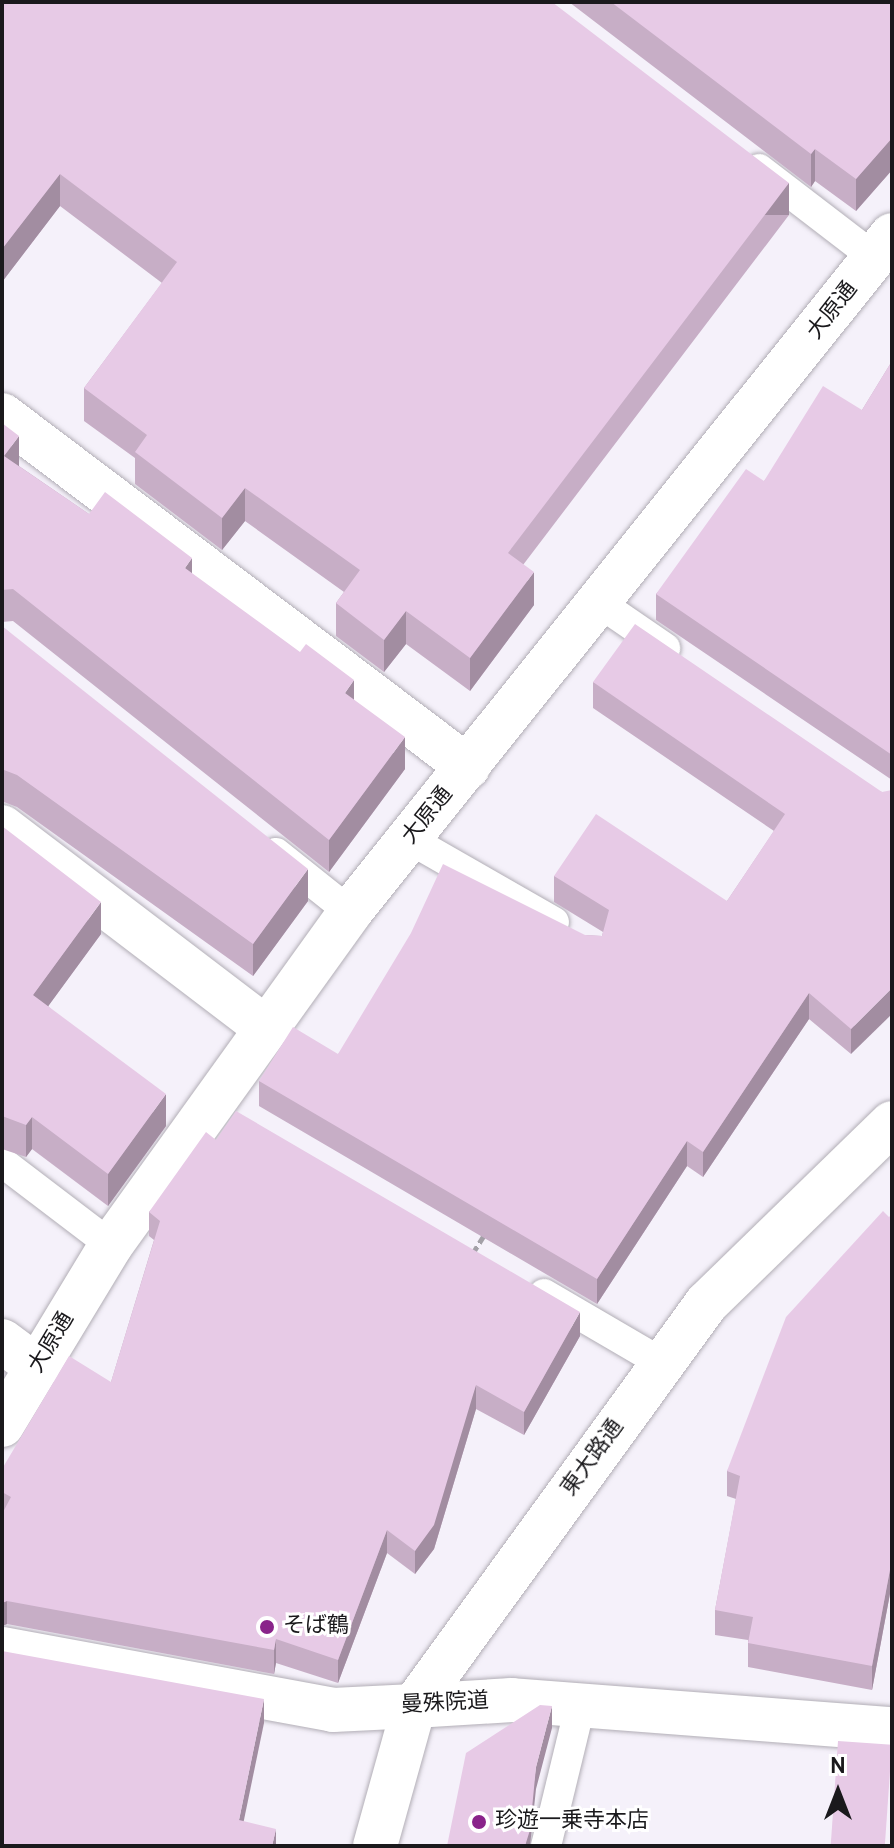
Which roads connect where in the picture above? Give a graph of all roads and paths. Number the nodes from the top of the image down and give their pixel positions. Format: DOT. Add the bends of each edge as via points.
graph roads {
  1 [pos="738,154"];
  2 [pos="883,246"];
  3 [pos="2,415"];
  4 [pos="601,604"];
  5 [pos="689,664"];
  6 [pos="468,767"];
  7 [pos="2,827"];
  8 [pos="250,833"];
  9 [pos="409,839"];
  10 [pos="350,912"];
  11 [pos="581,937"];
  12 [pos="266,1028"];
  13 [pos="892,1123"];
  14 [pos="2,1162"];
  15 [pos="481,1240"];
  16 [pos="111,1245"];
  17 [pos="2,1341"];
  18 [pos="662,1363"];
  19 [pos="37,1367"];
  20 [pos="2,1425"];
  21 [pos="2,1649"];
  22 [pos="414,1706"];
  23 [pos="580,1706"];
  24 [pos="892,1729"];
  25 [pos="375,1846"];
  26 [pos="546,1846"];
  1 -- 2 [label="lane"];
  2 -- 4 [label="street, 大原通"];
  3 -- 6 [label="street"];
  4 -- 5 [label="lane"];
  4 -- 6 [label="street, 大原通"];
  6 -- 9 [label="street, 大原通"];
  7 -- 12 [label="street"];
  8 -- 10 [label="lane"];
  9 -- 10 [label="street, 大原通"];
  9 -- 11 [label="lane"];
  10 -- 12 [label="street, 大原通"];
  12 -- 16 [label="street, 大原通" via="227,1109"];
  13 -- 18 [label="street, 東大路通" via="707,1303"];
  14 -- 16 [label="lane"];
  15 -- 18 [label="lane"];
  16 -- 19 [label="street, 大原通"];
  17 -- 19 [label="street"];
  18 -- 22 [label="street, 東大路通"];
  19 -- 20 [label="street, 大原通"];
  21 -- 22 [label="street, 曼殊院道" via="333,1710"];
  22 -- 23 [label="street, 曼殊院道"];
  22 -- 25 [label="street, 東大路通"];
  23 -- 24 [label="street, 曼殊院道"];
  23 -- 26 [label="lane"];
}
